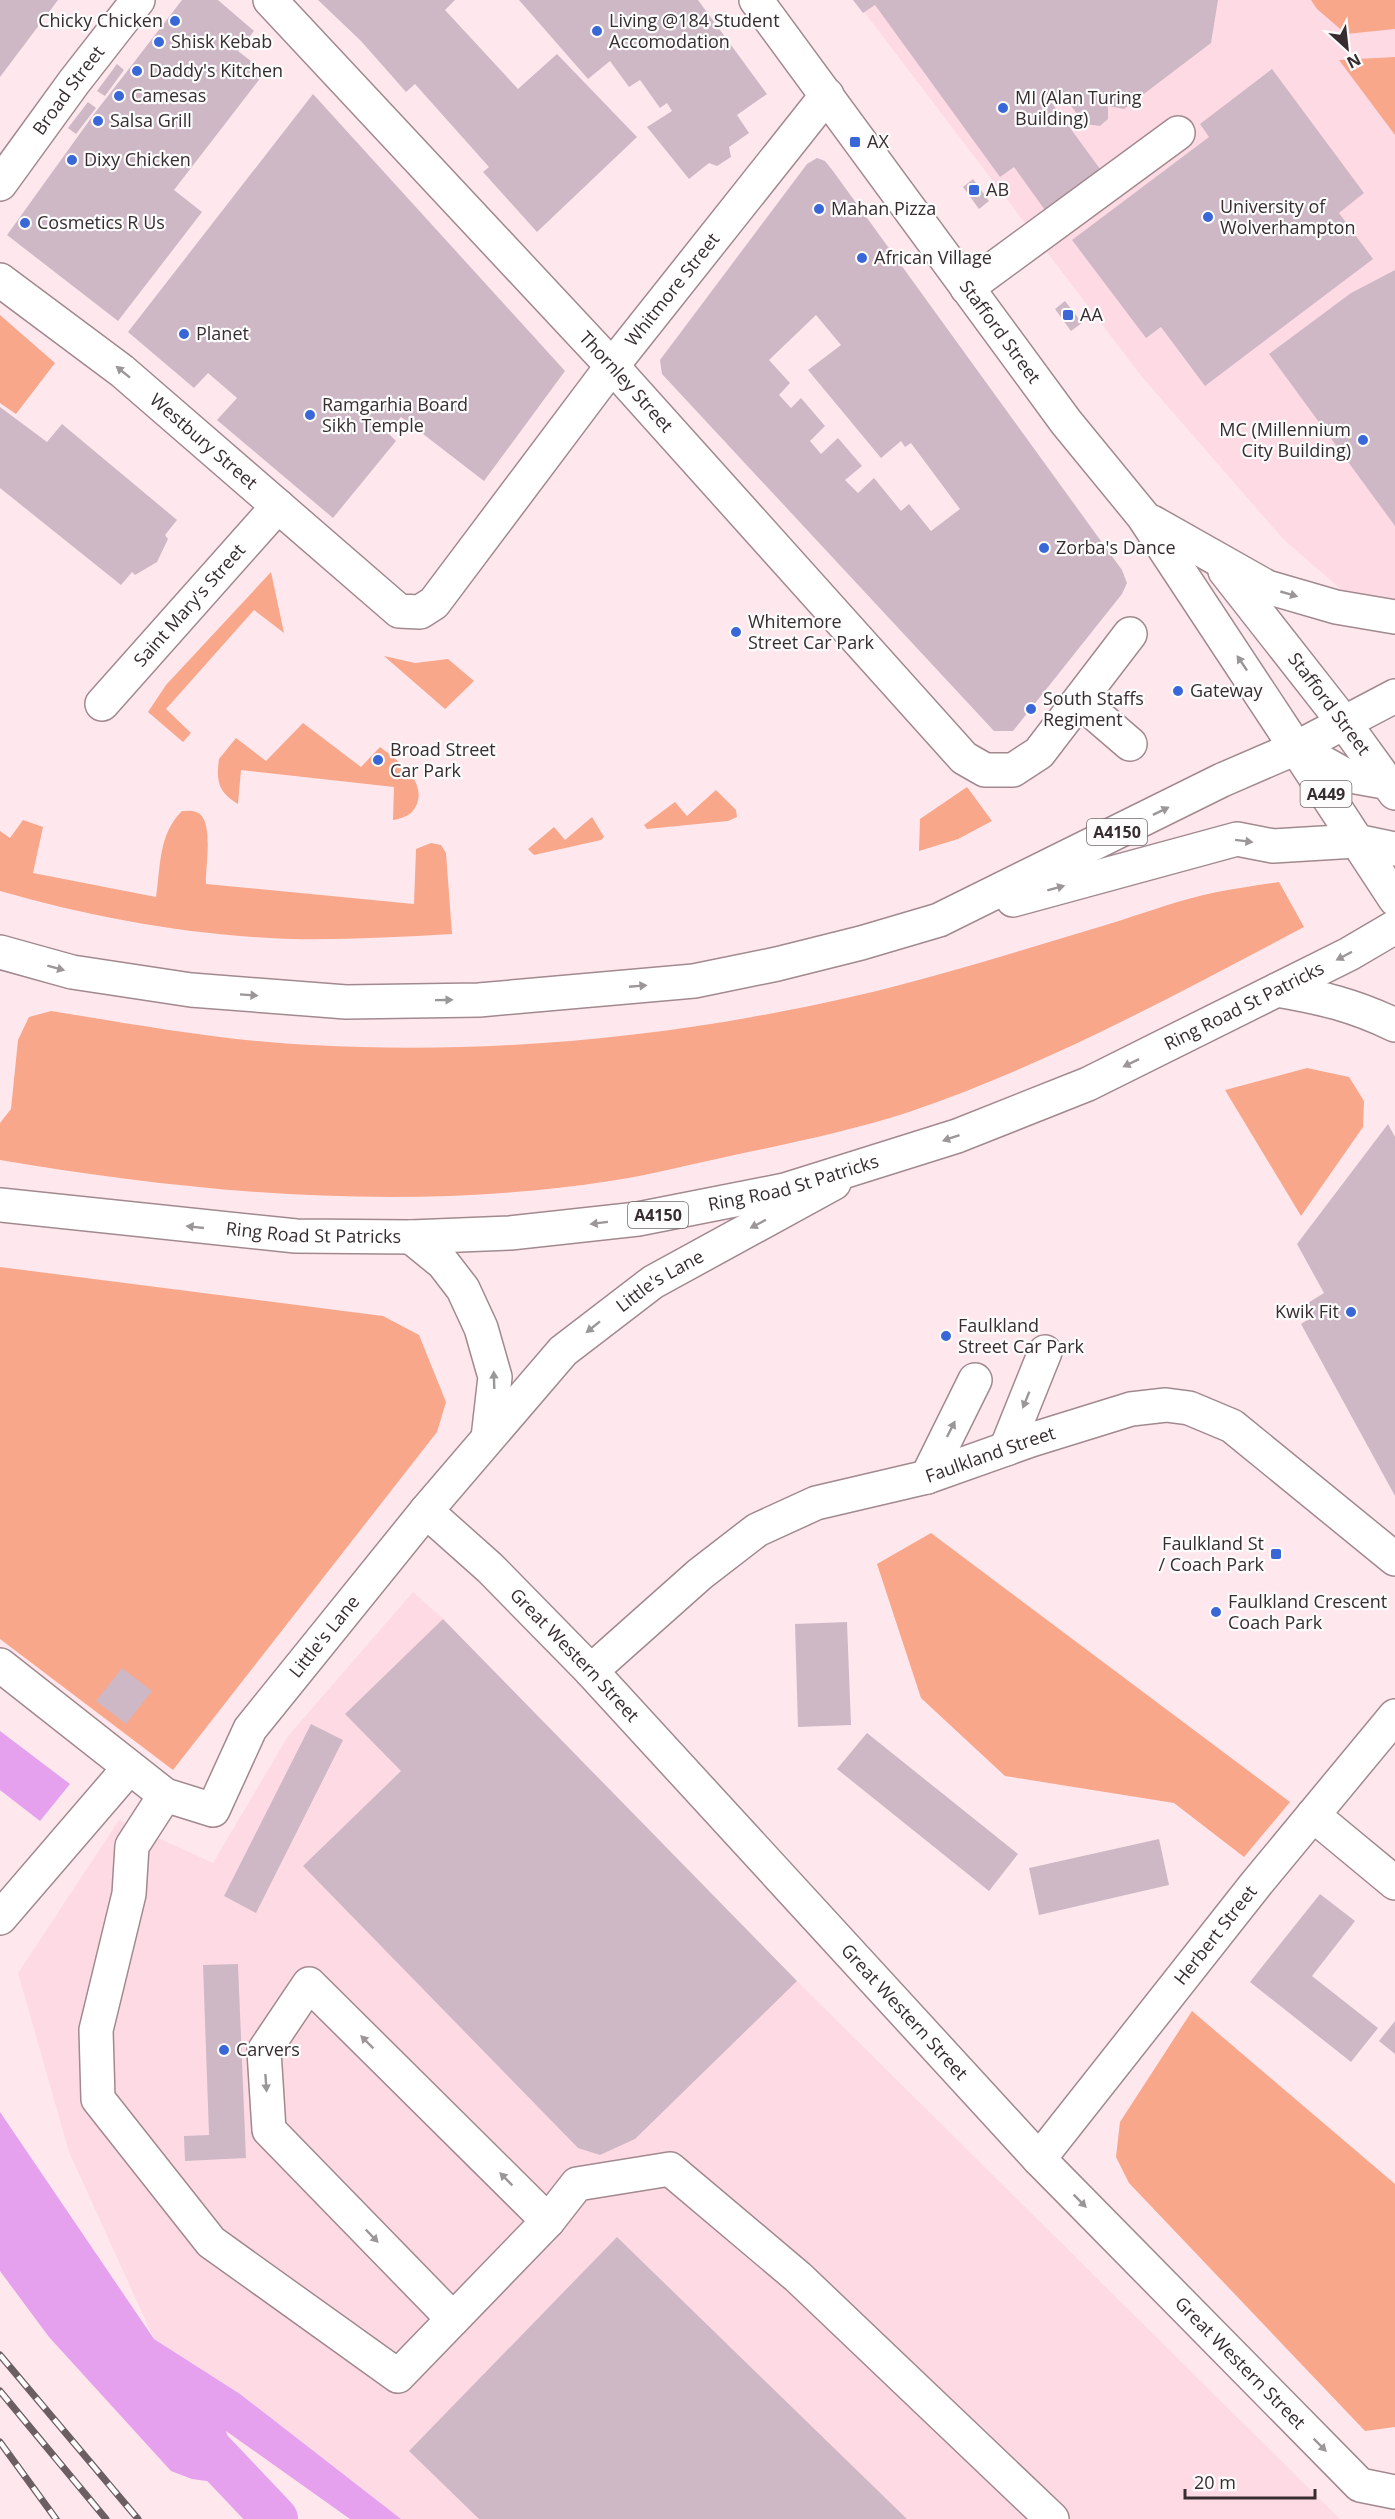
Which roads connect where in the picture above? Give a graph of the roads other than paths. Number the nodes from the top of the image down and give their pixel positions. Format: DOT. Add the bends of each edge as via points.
graph roads {
  1 [pos="138,0"];
  2 [pos="270,0"];
  3 [pos="756,0"];
  4 [pos="827,95"];
  5 [pos="1178,133"];
  6 [pos="0,184"];
  7 [pos="0,280"];
  8 [pos="967,288"];
  9 [pos="612,366"];
  10 [pos="278,506"];
  11 [pos="1143,516"];
  12 [pos="1217,561"];
  13 [pos="399,611"];
  14 [pos="1395,617"];
  15 [pos="1130,634"];
  16 [pos="1395,696"];
  17 [pos="1080,701"];
  18 [pos="102,704"];
  19 [pos="1345,724"];
  20 [pos="1130,744"];
  21 [pos="1296,748"];
  22 [pos="1393,787"];
  23 [pos="1356,841"];
  24 [pos="1395,849"];
  25 [pos="1395,899"];
  26 [pos="939,920"];
  27 [pos="1395,927"];
  28 [pos="0,952"];
  29 [pos="1277,990"];
  30 [pos="1395,1025"];
  31 [pos="864,1166"];
  32 [pos="0,1205"];
  33 [pos="411,1237"];
  34 [pos="1045,1352"];
  35 [pos="975,1380"];
  36 [pos="488,1438"];
  37 [pos="1006,1449"];
  38 [pos="927,1477"];
  39 [pos="426,1511"];
  40 [pos="1395,1559"];
  41 [pos="0,1665"];
  42 [pos="591,1671"];
  43 [pos="1395,1716"];
  44 [pos="129,1768"];
  45 [pos="165,1795"];
  46 [pos="1312,1815"];
  47 [pos="1395,1882"];
  48 [pos="0,1918"];
  49 [pos="1039,2159"];
  50 [pos="548,2221"];
  51 [pos="453,2319"];
  52 [pos="1395,2492"];
  53 [pos="1052,2519"];
  1 -- 6 [label="main road, Broad Street"];
  2 -- 9 [label="main road, Thornley Street"];
  3 -- 4 [label="main road, Stafford Street"];
  4 -- 8 [label="main road, Stafford Street"];
  4 -- 9 [label="main road, Whitmore Street"];
  5 -- 8 [label="main road"];
  10 -- 7 [label="main road, Westbury Street, one-way" via="122,371"];
  8 -- 11 [label="main road, Stafford Street" via="1066,422"];
  9 -- 13 [label="main road, Whitmore Street" via="434,603 420,612"];
  9 -- 17 [label="main road, Thornley Street" via="964,758 985,770 1014,770 1039,753"];
  10 -- 13 [label="main road, Westbury Street"];
  10 -- 18 [label="main road, Saint Mary's Street"];
  11 -- 12 [label="main road, Stafford Street"];
  21 -- 11 [label="main road, Stafford Street, one-way"];
  12 -- 14 [label="main road, Stafford Street, one-way" via="1267,587 1336,607"];
  12 -- 19 [label="main road, Stafford Street"];
  15 -- 17 [label="main road"];
  16 -- 19 [label="main road, A4150"];
  17 -- 20 [label="main road"];
  19 -- 21 [label="main road, A4150"];
  19 -- 22 [label="main road, Stafford Street"];
  21 -- 22 [label="main road" via="1345,775"];
  21 -- 23 [label="main road, Stafford Street / A449"];
  26 -- 21 [label="main road, A4150, one-way" via="1222,780"];
  23 -- 24 [label="main road"];
  23 -- 25 [label="main road, Stafford Street / A449"];
  26 -- 23 [label="main road, one-way" via="1237,839 1273,846"];
  28 -- 26 [label="main road, A4150, one-way" via="72,972 191,990 346,1002 478,1000 694,981 861,944"];
  27 -- 29 [label="main road, Ring Road St Patricks / A4150, one-way"];
  29 -- 30 [label="main road" via="1328,998"];
  29 -- 31 [label="main road, Ring Road St Patricks / A4150, one-way" via="1088,1084 957,1136"];
  31 -- 33 [label="main road, Ring Road St Patricks / A4150, one-way" via="785,1191 638,1219 510,1233"];
  31 -- 36 [label="main road, Little's Lane, one-way" via="628,1300 563,1351"];
  33 -- 32 [label="main road, Ring Road St Patricks / A4150, one-way" via="296,1236"];
  36 -- 33 [label="main road, one-way" via="495,1377 481,1328 463,1289 443,1263"];
  34 -- 37 [label="main road, one-way"];
  38 -- 35 [label="main road, one-way"];
  36 -- 39 [label="main road, Little's Lane"];
  37 -- 38 [label="main road, Faulkland Street"];
  37 -- 40 [label="main road, Faulkland Street" via="1131,1409 1166,1405 1189,1408 1232,1426"];
  38 -- 42 [label="main road, Faulkland Street" via="816,1503 757,1530 700,1574"];
  39 -- 42 [label="main road, Great Western Street" via="490,1568"];
  39 -- 45 [label="main road, Little's Lane" via="250,1730 213,1810"];
  41 -- 44 [label="main road"];
  42 -- 49 [label="main road, Great Western Street"];
  43 -- 46 [label="main road, Herbert Street"];
  44 -- 45 [label="main road"];
  44 -- 48 [label="main road"];
  45 -- 51 [label="main road" via="132,1846 129,1894 96,2030 98,2099 211,2242 398,2376"];
  46 -- 47 [label="main road"];
  46 -- 49 [label="main road, Herbert Street"];
  49 -- 52 [label="main road, Great Western Street, one-way" via="1360,2486"];
  50 -- 51 [label="main road"];
  50 -- 51 [label="main road, one-way" via="309,1984 264,2050 269,2130"];
  50 -- 53 [label="main road" via="577,2184 670,2169 798,2277"];
}
